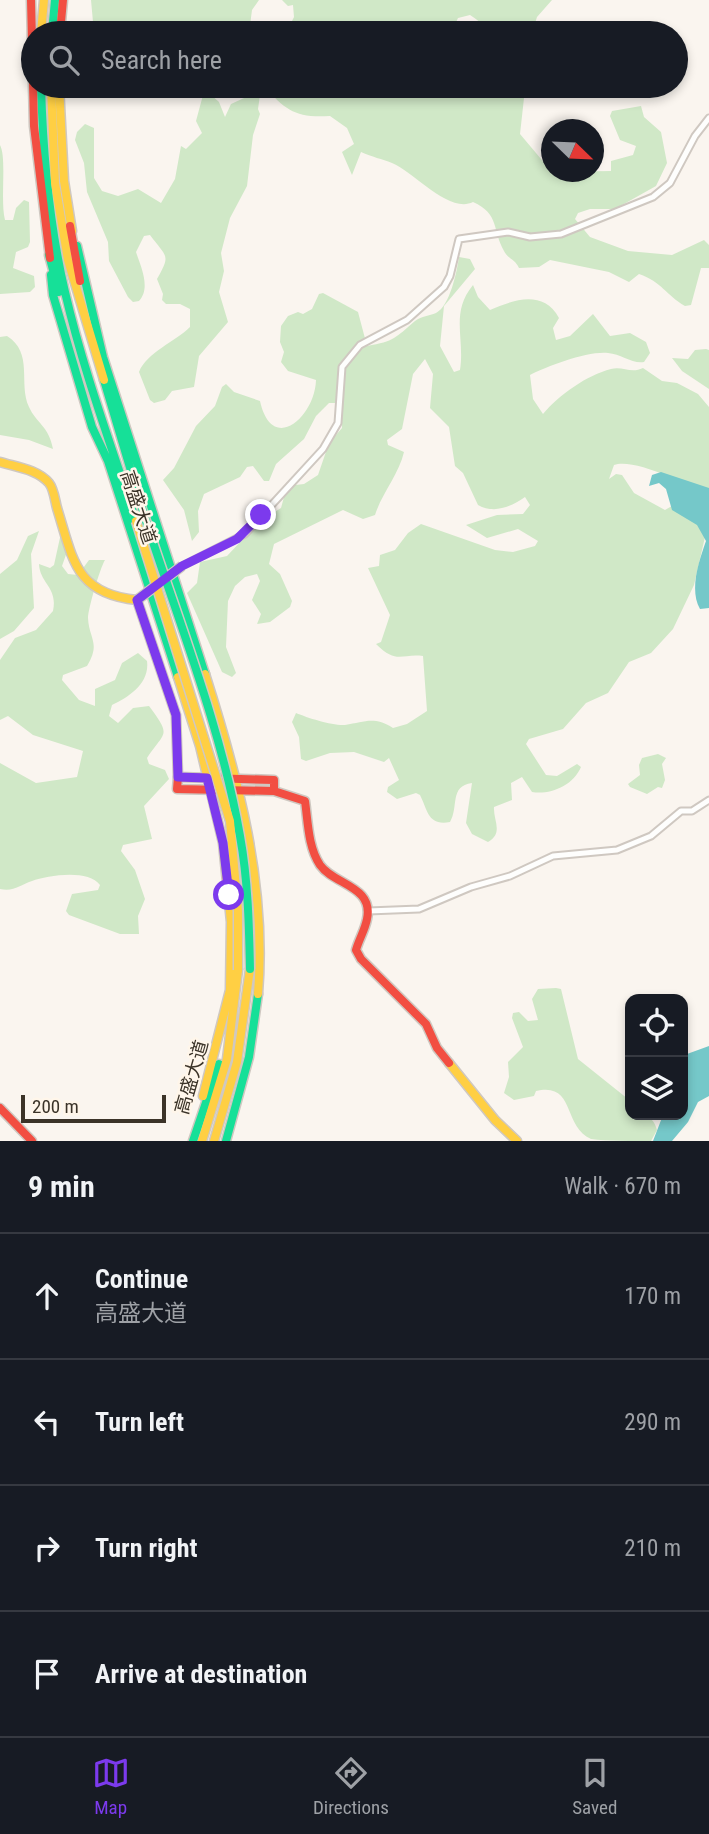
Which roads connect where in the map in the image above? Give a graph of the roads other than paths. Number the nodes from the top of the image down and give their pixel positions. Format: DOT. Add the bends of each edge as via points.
graph roads {
  1 [pos="31,0"];
  2 [pos="44,0"];
  3 [pos="55,0"];
  4 [pos="63,0"];
  5 [pos="32,21"];
  6 [pos="42,21"];
  7 [pos="53,21"];
  8 [pos="61,21"];
  9 [pos="33,98"];
  10 [pos="42,98"];
  11 [pos="51,98"];
  12 [pos="60,98"];
  13 [pos="709,118"];
  14 [pos="70,226"];
  15 [pos="49,255"];
  16 [pos="95,357"];
  17 [pos="83,360"];
  18 [pos="0,462"];
  19 [pos="182,566"];
  20 [pos="137,600"];
  21 [pos="178,777"];
  22 [pos="207,778"];
  23 [pos="236,779"];
  24 [pos="210,790"];
  25 [pos="239,790"];
  26 [pos="274,791"];
  27 [pos="709,800"];
  28 [pos="368,911"];
  29 [pos="248,985"];
  30 [pos="233,1023"];
  31 [pos="0,1108"];
  32 [pos="32,1141"];
  33 [pos="191,1141"];
  34 [pos="202,1141"];
  35 [pos="214,1141"];
  36 [pos="220,1141"];
  37 [pos="226,1141"];
  38 [pos="517,1141"];
  1 -- 5 [label="main road, 高盛大道"];
  2 -- 6 [label="main road"];
  3 -- 7 [label="main road"];
  4 -- 8 [label="main road"];
  9 -- 15 [label="main road, 高盛大道"];
  10 -- 17 [label="main road, 高盛大道" via="46,184 58,262"];
  11 -- 16 [label="main road, 高盛大道" via="55,183 68,260"];
  12 -- 14 [label="main road, 高盛大道"];
  13 -- 19 [label="street" via="670,183 653,197 561,234 530,237 508,232 459,239 444,287 407,320 360,345 342,367 338,423 323,449 245,534"];
  14 -- 16 [label="main road"];
  14 -- 23 [label="main road, 高盛大道" via="103,357"];
  15 -- 17 [label="main road"];
  15 -- 22 [label="main road, 高盛大道" via="53,295 92,427 108,461"];
  16 -- 29 [label="main road, 高盛大道, bridge" via="237,820 249,910"];
  17 -- 30 [label="main road, 高盛大道, bridge" via="230,821 238,911"];
  18 -- 20 [label="main road" via="35,472 50,484 77,571 116,598"];
  19 -- 20 [label="main road, bridge"];
  20 -- 21 [label="main road" via="176,715"];
  21 -- 22 [label="main road"];
  21 -- 24 [label="main road" via="177,789"];
  22 -- 23 [label="main road"];
  22 -- 24 [label="main road, 高盛大道"];
  23 -- 25 [label="main road, 高盛大道"];
  23 -- 26 [label="main road" via="274,780"];
  24 -- 25 [label="main road"];
  24 -- 33 [label="main road, 高盛大道" via="227,867 230,982 227,1011"];
  25 -- 26 [label="main road"];
  25 -- 37 [label="main road, 高盛大道" via="257,880 260,971 255,1030 242,1094"];
  26 -- 28 [label="main road" via="304,801 312,848 320,865 356,889"];
  27 -- 28 [label="street" via="692,811 681,811 651,836 617,850 553,856 419,909"];
  28 -- 38 [label="main road" via="356,950 361,959 426,1024 437,1048"];
  29 -- 35 [label="main road, 高盛大道" via="237,1062"];
  29 -- 36 [label="main road" via="243,1063"];
  30 -- 33 [label="main road"];
  30 -- 34 [label="main road, 高盛大道"];
  31 -- 32 [label="main road"];
}
